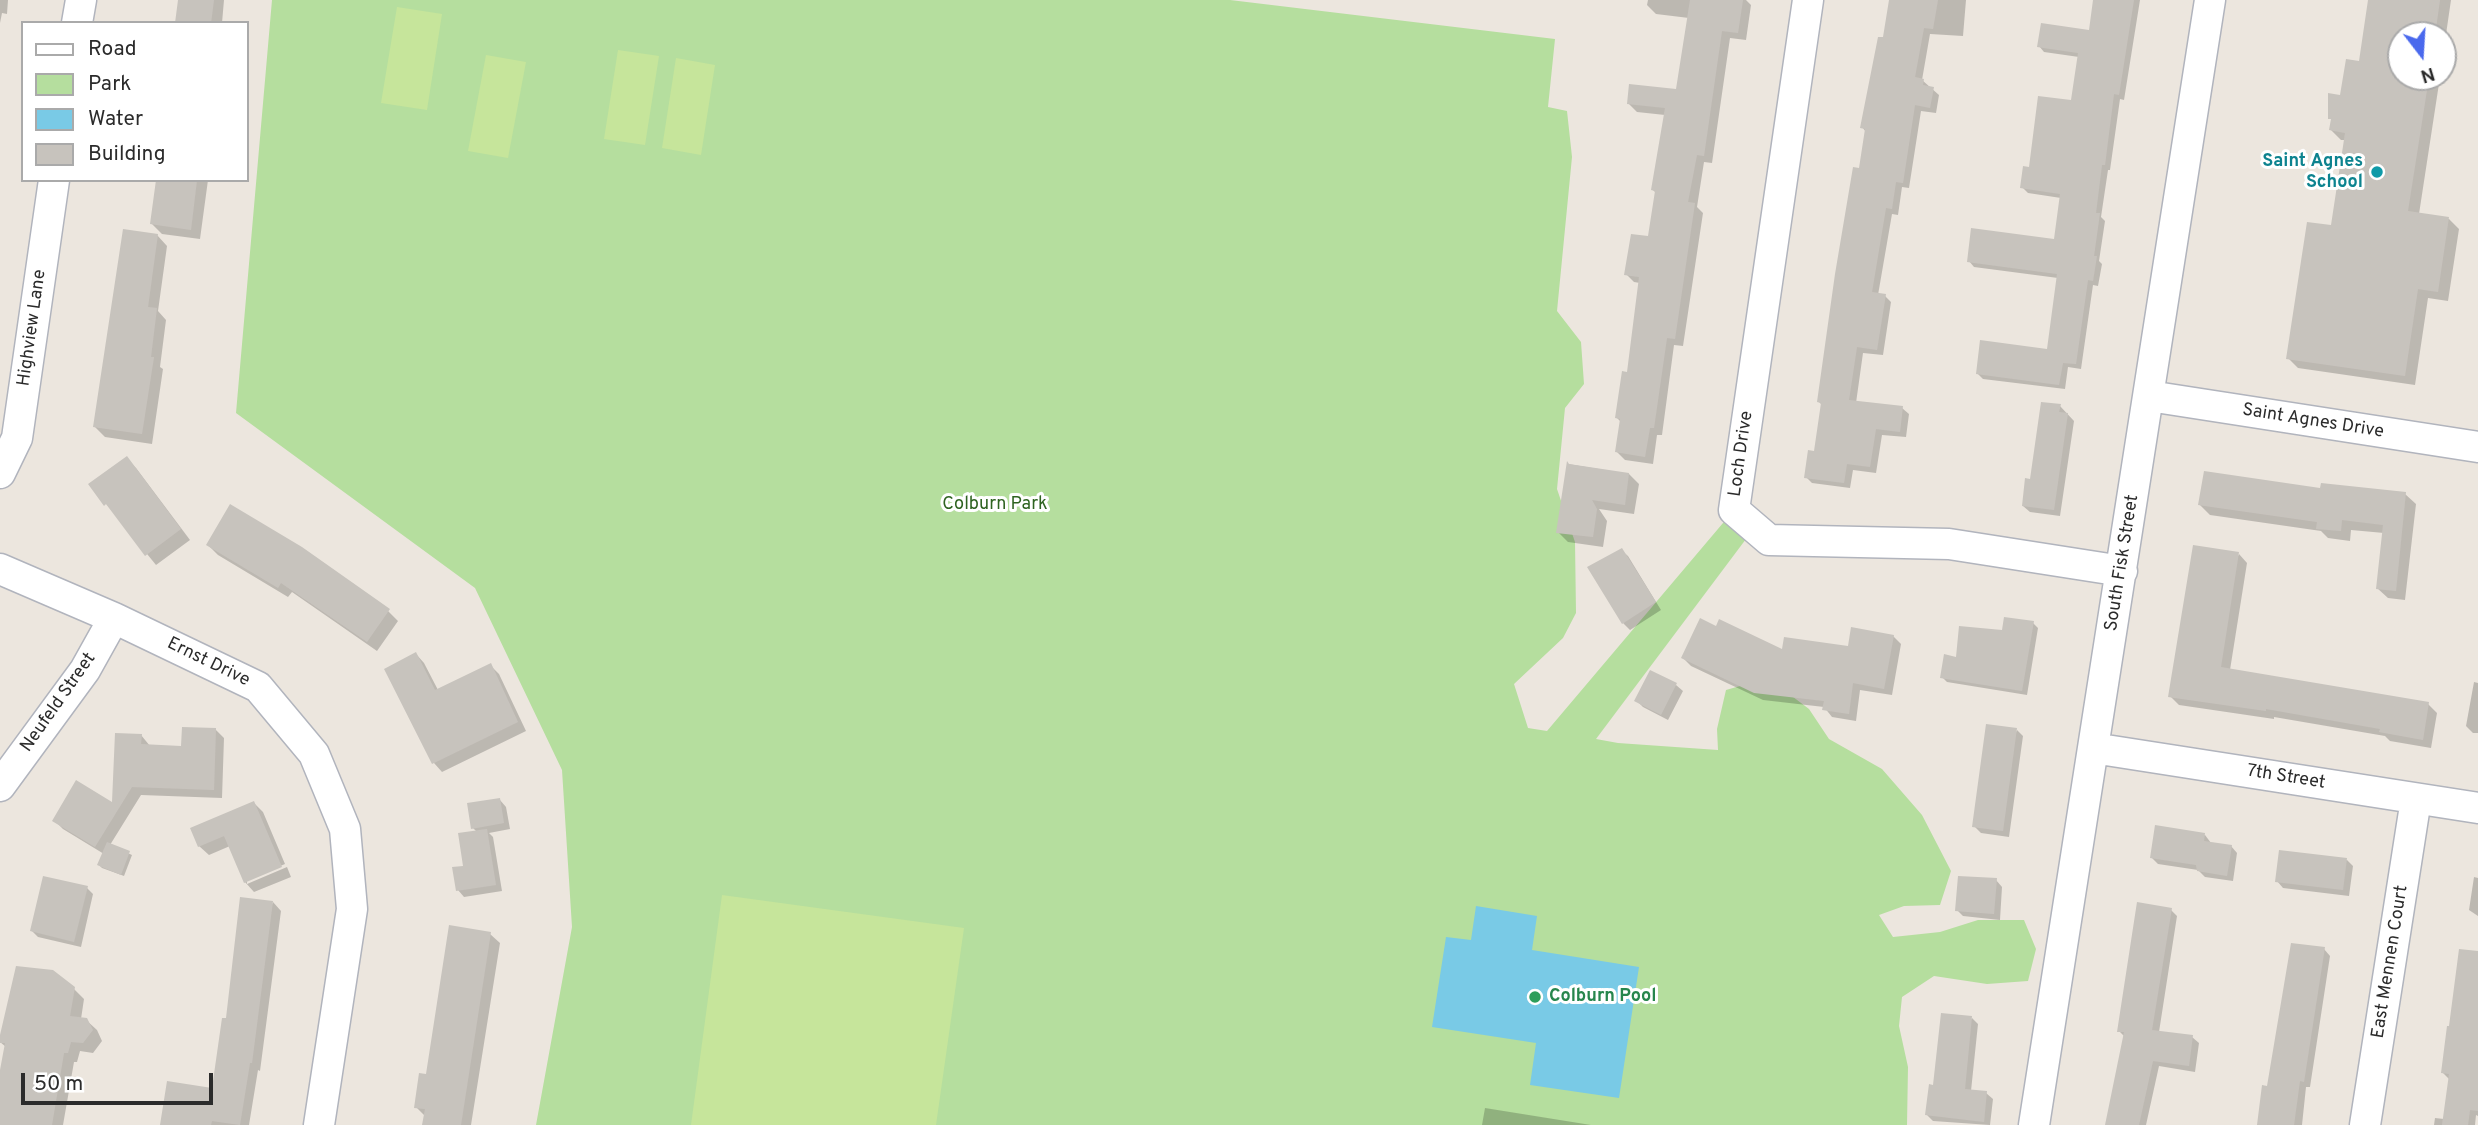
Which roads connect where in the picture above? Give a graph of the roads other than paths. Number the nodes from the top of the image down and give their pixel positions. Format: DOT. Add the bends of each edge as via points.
graph roads {
  1 [pos="81,0"];
  2 [pos="1808,0"];
  3 [pos="2210,0"];
  4 [pos="77,21"];
  5 [pos="54,182"];
  6 [pos="2148,396"];
  7 [pos="2478,447"];
  8 [pos="0,473"];
  9 [pos="0,569"];
  10 [pos="2122,571"];
  11 [pos="114,618"];
  12 [pos="2093,748"];
  13 [pos="0,786"];
  14 [pos="2416,799"];
  15 [pos="2478,808"];
  16 [pos="318,1125"];
  17 [pos="2034,1125"];
  18 [pos="2365,1125"];
  1 -- 4 [label="street"];
  2 -- 10 [label="street, Loch Drive" via="1734,510 1769,540 1949,544"];
  3 -- 6 [label="street, South Fisk Street"];
  5 -- 8 [label="street, Highview Lane" via="17,438"];
  6 -- 7 [label="street, Saint Agnes Drive"];
  6 -- 10 [label="street, South Fisk Street"];
  9 -- 11 [label="street, Ernst Drive"];
  10 -- 12 [label="street, South Fisk Street"];
  11 -- 13 [label="street, Neufeld Street" via="85,670"];
  11 -- 16 [label="street, Ernst Drive" via="258,687 314,754 345,828 352,909"];
  12 -- 14 [label="street, 7th Street"];
  12 -- 17 [label="street, South Fisk Street"];
  14 -- 15 [label="street, 7th Street"];
  14 -- 18 [label="street, East Mennen Court"];
}
